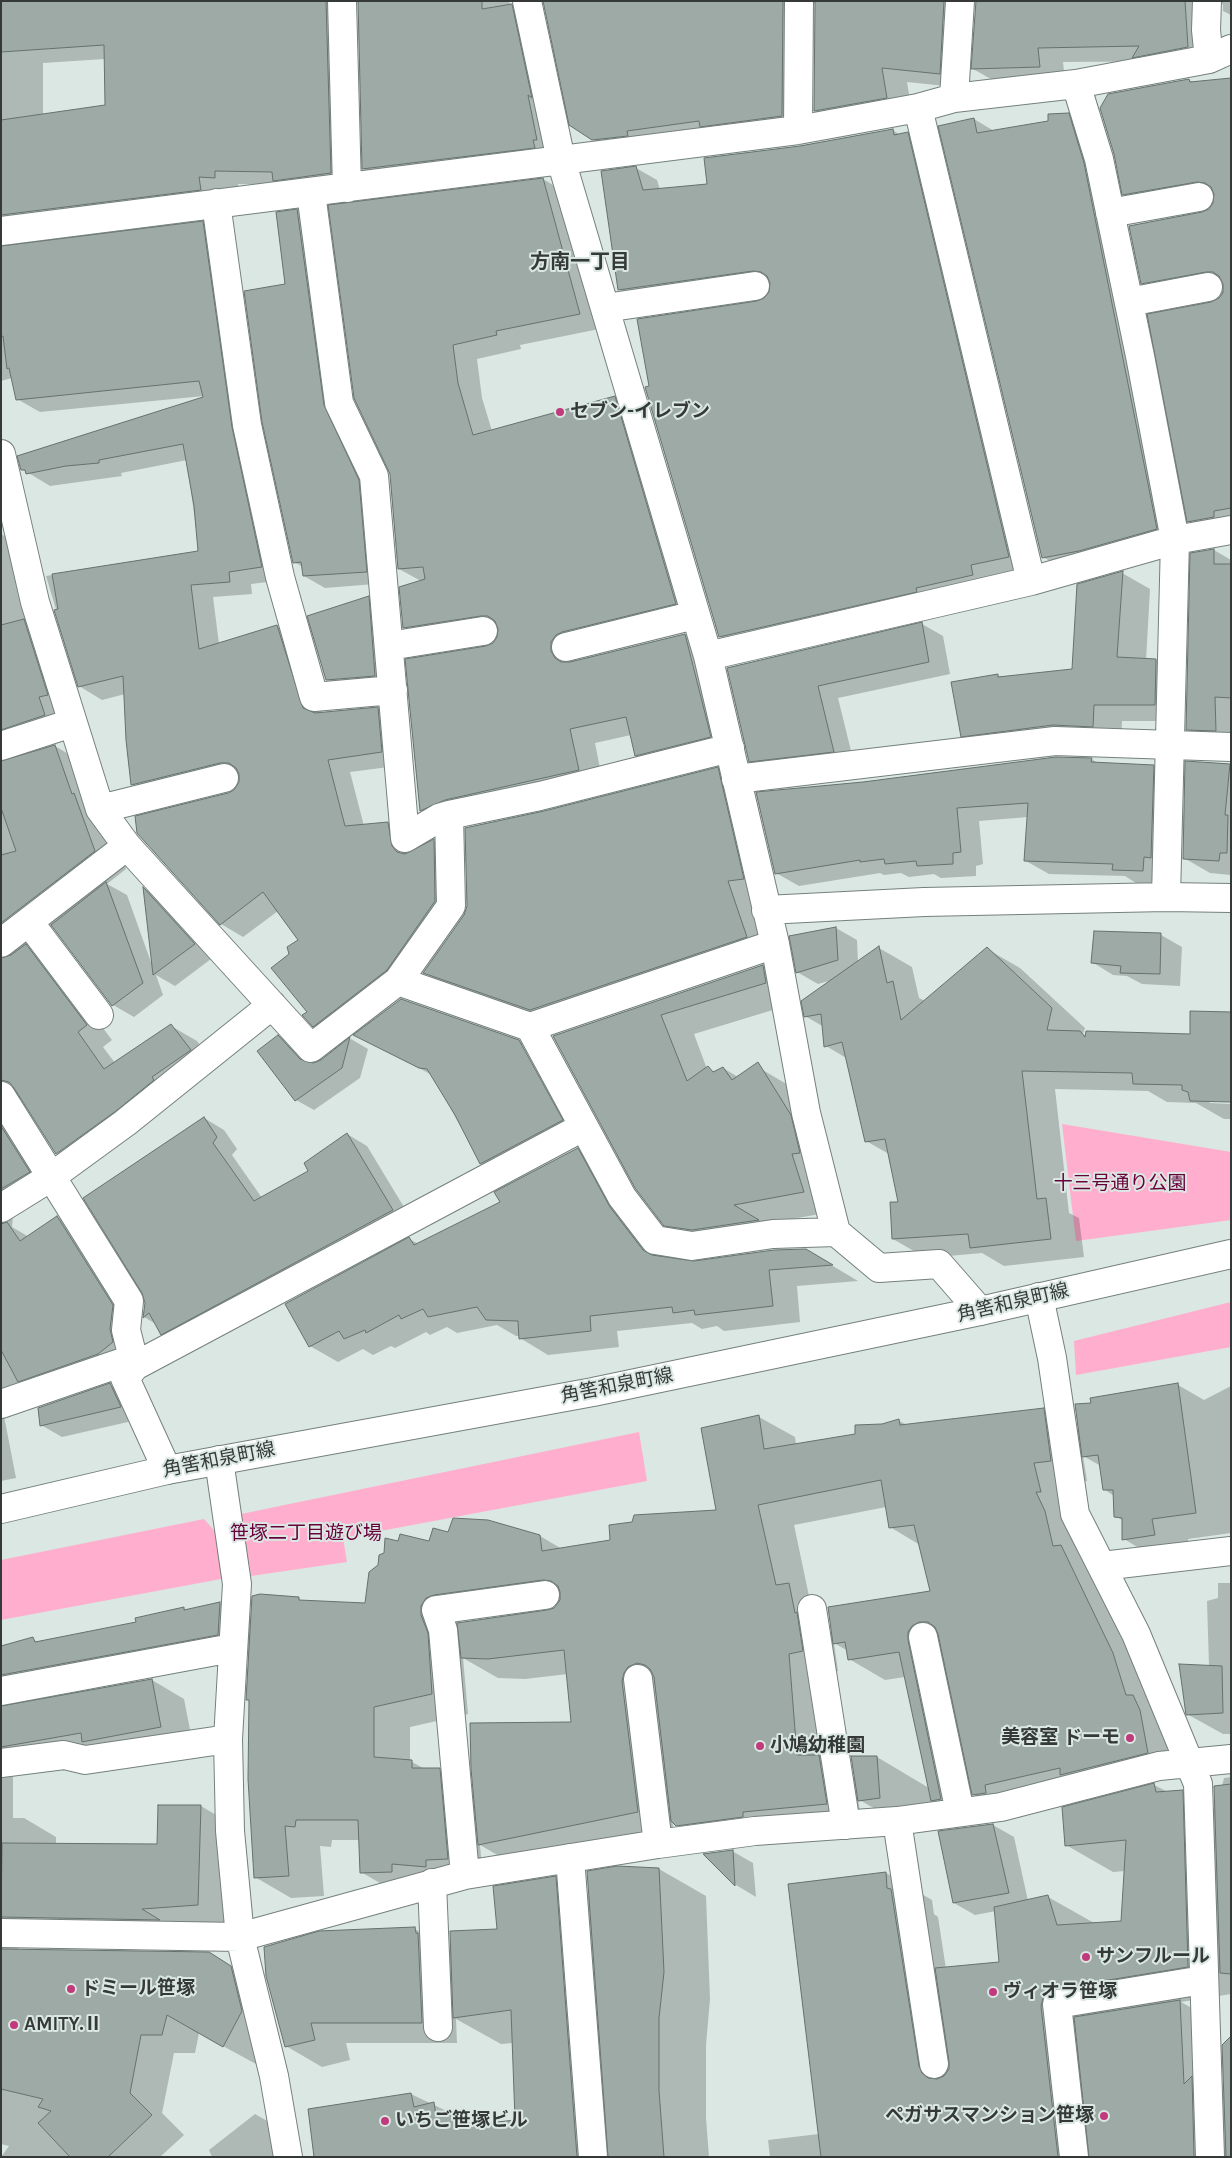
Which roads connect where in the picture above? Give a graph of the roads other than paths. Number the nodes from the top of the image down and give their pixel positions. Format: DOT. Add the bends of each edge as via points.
graph roads {
  1 [pos="342,1"];
  2 [pos="527,1"];
  3 [pos="799,1"];
  4 [pos="960,1"];
  5 [pos="1207,1"];
  6 [pos="1220,54"];
  7 [pos="1076,84"];
  8 [pos="954,98"];
  9 [pos="918,108"];
  10 [pos="798,130"];
  11 [pos="561,160"];
  12 [pos="347,188"];
  13 [pos="311,193"];
  14 [pos="1199,197"];
  15 [pos="216,204"];
  16 [pos="1110,213"];
  17 [pos="1,231"];
  18 [pos="755,286"];
  19 [pos="1208,287"];
  20 [pos="1129,302"];
  21 [pos="605,308"];
  22 [pos="1,454"];
  23 [pos="7,507"];
  24 [pos="1231,530"];
  25 [pos="1175,540"];
  26 [pos="1031,581"];
  27 [pos="696,615"];
  28 [pos="483,631"];
  29 [pos="389,646"];
  30 [pos="566,647"];
  31 [pos="708,656"];
  32 [pos="393,690"];
  33 [pos="72,722"];
  34 [pos="1,746"];
  35 [pos="1168,746"];
  36 [pos="730,748"];
  37 [pos="1231,748"];
  38 [pos="224,778"];
  39 [pos="736,779"];
  40 [pos="100,809"];
  41 [pos="449,815"];
  42 [pos="127,846"];
  43 [pos="1166,897"];
  44 [pos="1231,898"];
  45 [pos="766,910"];
  46 [pos="29,922"];
  47 [pos="1,943"];
  48 [pos="775,944"];
  49 [pos="398,981"];
  50 [pos="272,1005"];
  51 [pos="99,1015"];
  52 [pos="530,1027"];
  53 [pos="1,1096"];
  54 [pos="583,1127"];
  55 [pos="51,1177"];
  56 [pos="1,1208"];
  57 [pos="836,1232"];
  58 [pos="1231,1254"];
  59 [pos="1039,1297"];
  60 [pos="980,1311"];
  61 [pos="135,1362"];
  62 [pos="1,1404"];
  63 [pos="219,1460"];
  64 [pos="167,1470"];
  65 [pos="1,1509"];
  66 [pos="1231,1551"];
  67 [pos="1102,1566"];
  68 [pos="545,1595"];
  69 [pos="812,1609"];
  70 [pos="923,1637"];
  71 [pos="232,1648"];
  72 [pos="638,1679"];
  73 [pos="1,1691"];
  74 [pos="228,1739"];
  75 [pos="1231,1759"];
  76 [pos="1190,1762"];
  77 [pos="1,1763"];
  78 [pos="960,1812"];
  79 [pos="897,1821"];
  80 [pos="846,1825"];
  81 [pos="658,1844"];
  82 [pos="570,1858"];
  83 [pos="465,1876"];
  84 [pos="432,1883"];
  85 [pos="1,1932"];
  86 [pos="240,1936"];
  87 [pos="1203,1980"];
  88 [pos="438,2028"];
  89 [pos="934,2064"];
  90 [pos="288,2157"];
  91 [pos="593,2157"];
  92 [pos="1074,2157"];
  93 [pos="1210,2157"];
  1 -- 12 [label="street"];
  2 -- 11 [label="street"];
  3 -- 10 [label="street"];
  4 -- 8 [label="street"];
  5 -- 6 [label="street" via="1206,30"];
  6 -- 7 [label="street"];
  7 -- 8 [label="street"];
  7 -- 16 [label="street" via="1099,159"];
  8 -- 9 [label="street"];
  9 -- 10 [label="street"];
  9 -- 26 [label="street"];
  10 -- 11 [label="street"];
  11 -- 12 [label="street"];
  11 -- 21 [label="street"];
  12 -- 13 [label="street"];
  13 -- 15 [label="street"];
  13 -- 29 [label="street" via="339,403 374,476"];
  14 -- 16 [label="street"];
  15 -- 17 [label="street"];
  15 -- 32 [label="street" via="247,425 280,578 314,697"];
  16 -- 20 [label="street"];
  18 -- 21 [label="street"];
  19 -- 20 [label="street"];
  20 -- 25 [label="street"];
  21 -- 27 [label="street"];
  22 -- 23 [label="street"];
  23 -- 33 [label="street"];
  24 -- 25 [label="street"];
  25 -- 26 [label="street"];
  25 -- 35 [label="street"];
  26 -- 31 [label="street"];
  27 -- 30 [label="street"];
  27 -- 31 [label="street"];
  28 -- 29 [label="street"];
  29 -- 32 [label="street"];
  31 -- 36 [label="street"];
  32 -- 41 [label="street" via="405,838"];
  33 -- 34 [label="street"];
  33 -- 40 [label="street"];
  35 -- 37 [label="street"];
  35 -- 39 [label="street" via="1055,741"];
  35 -- 43 [label="street"];
  36 -- 39 [label="street"];
  36 -- 41 [label="street" via="540,796"];
  38 -- 40 [label="street"];
  39 -- 45 [label="street"];
  40 -- 42 [label="street"];
  41 -- 49 [label="street" via="451,906"];
  42 -- 46 [label="street"];
  42 -- 50 [label="street"];
  43 -- 44 [label="street"];
  43 -- 45 [label="street" via="924,902"];
  45 -- 48 [label="street"];
  46 -- 47 [label="street"];
  46 -- 51 [label="street"];
  48 -- 52 [label="street"];
  48 -- 57 [label="street" via="806,1113"];
  49 -- 50 [label="street" via="311,1048"];
  49 -- 52 [label="street"];
  50 -- 55 [label="street" via="125,1123"];
  52 -- 54 [label="street"];
  53 -- 55 [label="street"];
  54 -- 57 [label="street" via="622,1197 655,1240 692,1246 773,1234"];
  54 -- 61 [label="street"];
  55 -- 56 [label="street"];
  55 -- 61 [label="street" via="129,1301 126,1330"];
  57 -- 60 [label="street" via="879,1268 940,1264"];
  58 -- 59 [label="street, 角筈和泉町線"];
  59 -- 60 [label="street, 角筈和泉町線"];
  59 -- 67 [label="street" via="1052,1358 1075,1514"];
  60 -- 63 [label="street, 角筈和泉町線" via="593,1392"];
  61 -- 62 [label="street"];
  61 -- 64 [label="street" via="125,1378"];
  63 -- 64 [label="street, 角筈和泉町線"];
  63 -- 71 [label="street" via="237,1584"];
  64 -- 65 [label="street, 角筈和泉町線"];
  66 -- 67 [label="street"];
  67 -- 76 [label="street" via="1136,1634"];
  68 -- 83 [label="street" via="436,1610 444,1630"];
  69 -- 80 [label="street"];
  70 -- 78 [label="street"];
  71 -- 73 [label="street"];
  71 -- 74 [label="street"];
  72 -- 81 [label="street"];
  74 -- 77 [label="street" via="85,1760 64,1755"];
  74 -- 86 [label="street" via="230,1832"];
  75 -- 76 [label="street"];
  76 -- 78 [label="street" via="1159,1766 1001,1807"];
  76 -- 87 [label="street" via="1198,1784"];
  78 -- 79 [label="street"];
  79 -- 80 [label="street"];
  79 -- 89 [label="street"];
  80 -- 81 [label="street" via="755,1831"];
  81 -- 82 [label="street"];
  82 -- 83 [label="street"];
  82 -- 91 [label="street"];
  83 -- 84 [label="street"];
  84 -- 86 [label="street"];
  84 -- 88 [label="street"];
  85 -- 86 [label="street"];
  86 -- 90 [label="street" via="274,2076"];
  87 -- 92 [label="street" via="1057,2004"];
  87 -- 93 [label="street"];
}
